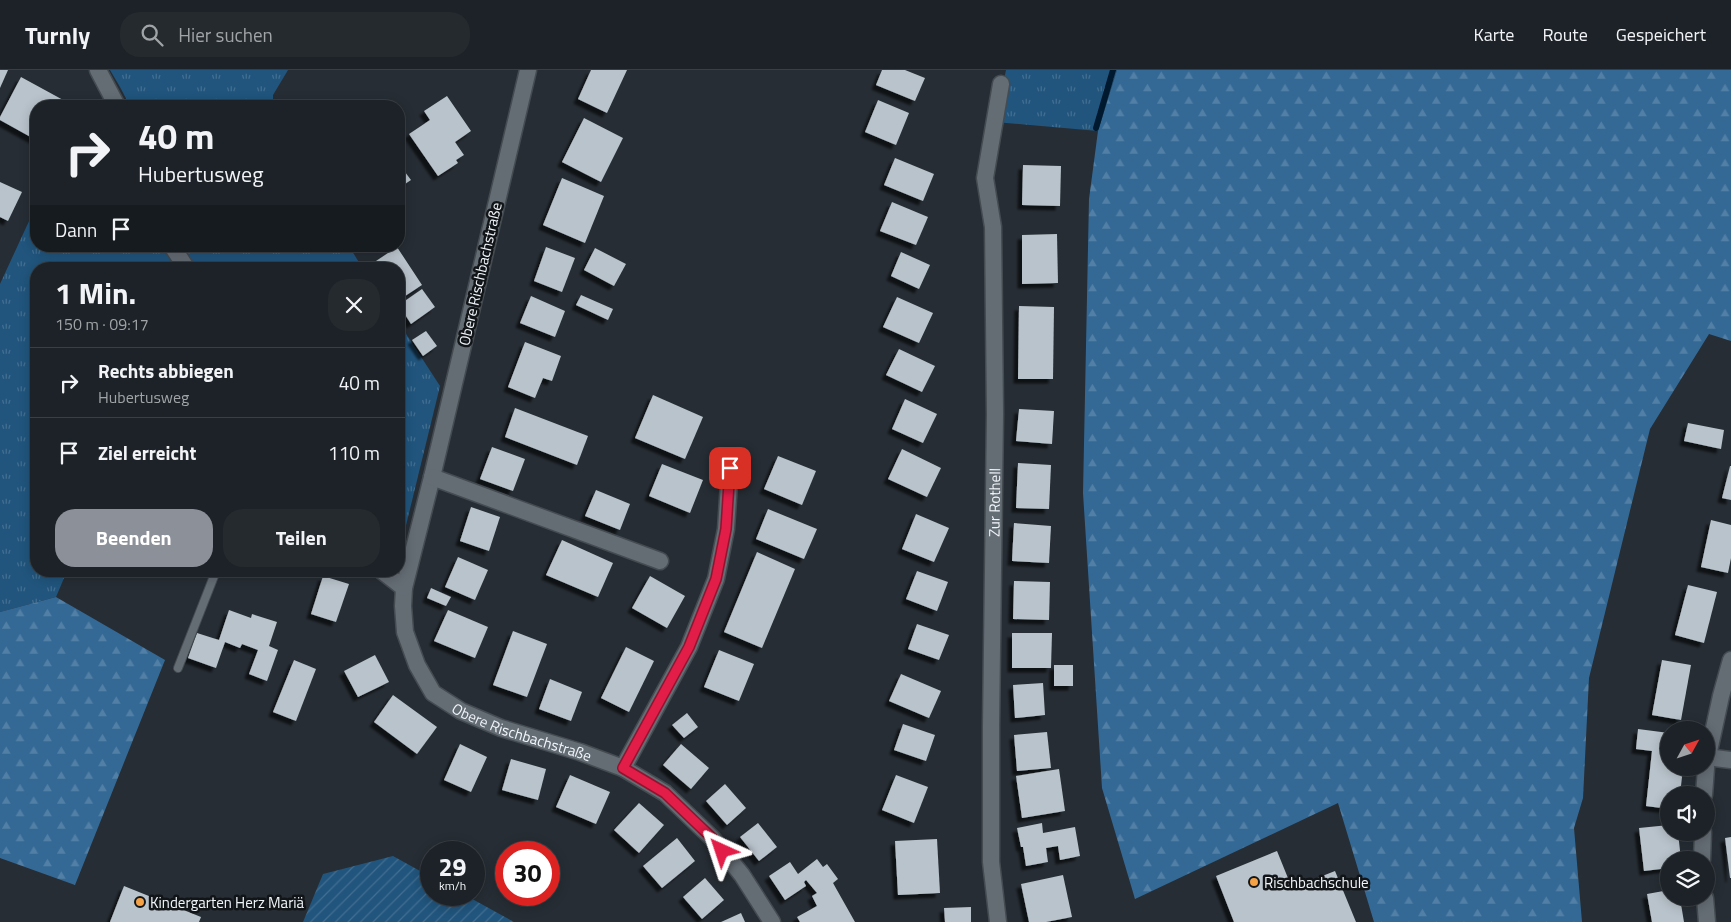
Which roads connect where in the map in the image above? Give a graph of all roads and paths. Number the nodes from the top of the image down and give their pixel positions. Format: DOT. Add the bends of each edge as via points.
graph roads {
  1 [pos="98,70"];
  2 [pos="528,70"];
  3 [pos="1001,84"];
  4 [pos="114,100"];
  5 [pos="730,468"];
  6 [pos="432,477"];
  7 [pos="660,561"];
  8 [pos="214,577"];
  9 [pos="390,577"];
  10 [pos="404,588"];
  11 [pos="1731,660"];
  12 [pos="178,668"];
  13 [pos="1715,722"];
  14 [pos="1715,758"];
  15 [pos="1731,760"];
  16 [pos="623,768"];
  17 [pos="1706,906"];
  18 [pos="772,922"];
  19 [pos="998,922"];
  20 [pos="1707,922"];
  1 -- 4 [label="street"];
  2 -- 6 [label="street, Obere Rischbachstraße"];
  3 -- 19 [label="street, Zur Rothell" via="985,178 992,226 991,862"];
  5 -- 16 [label="street" via="726,529 716,579 689,647"];
  6 -- 7 [label="street"];
  6 -- 10 [label="street, Obere Rischbachstraße"];
  8 -- 12 [label="lane"];
  9 -- 10 [label="street"];
  10 -- 16 [label="street, Obere Rischbachstraße" via="405,632 417,665 433,692 461,711 501,728"];
  11 -- 13 [label="street"];
  14 -- 15 [label="street"];
  16 -- 18 [label="street, Obere Rischbachstraße" via="665,793 712,838 742,875"];
  17 -- 20 [label="street"];
}
